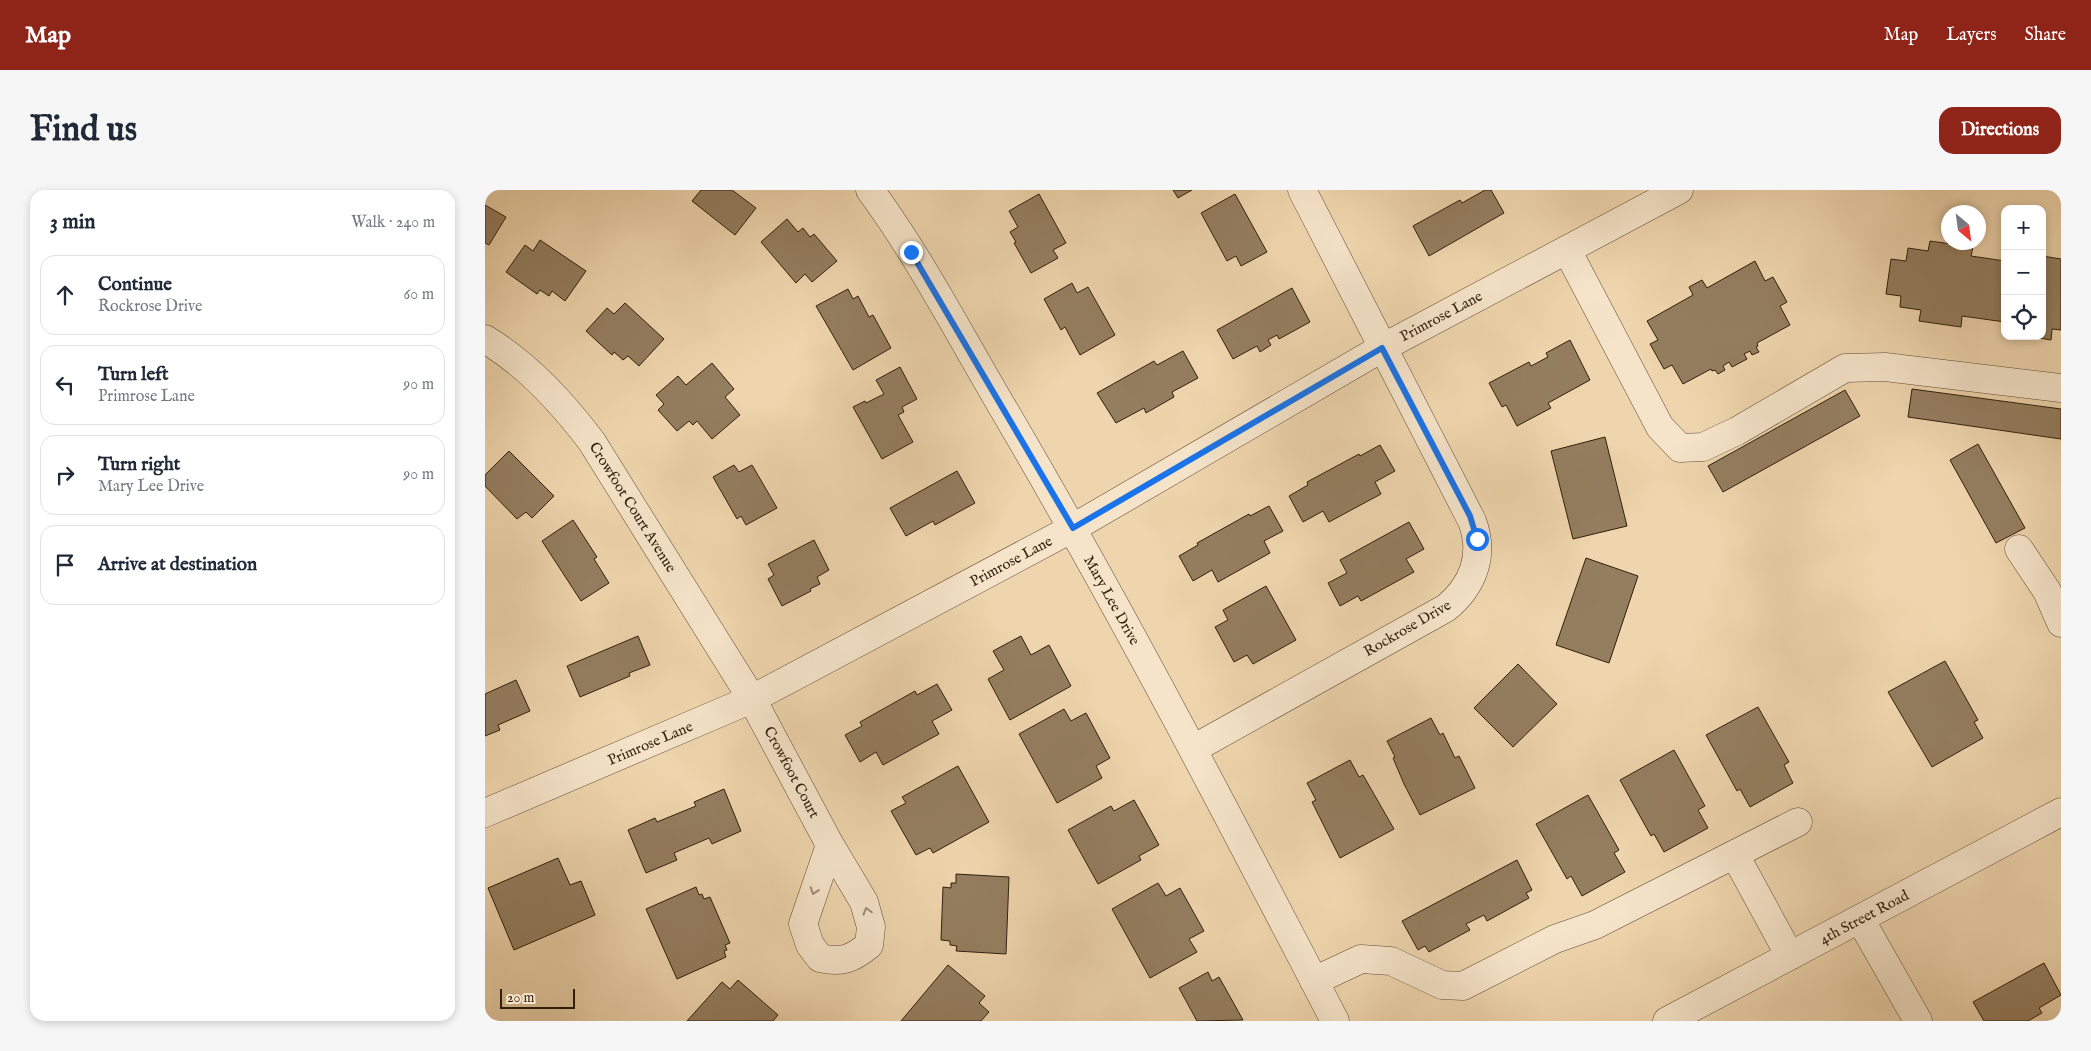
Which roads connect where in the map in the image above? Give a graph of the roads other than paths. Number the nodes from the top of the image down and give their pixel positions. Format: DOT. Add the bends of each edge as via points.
graph roads {
  1 [pos="870,190"];
  2 [pos="1302,190"];
  3 [pos="1679,190"];
  4 [pos="1567,250"];
  5 [pos="485,340"];
  6 [pos="1382,348"];
  7 [pos="2061,388"];
  8 [pos="1073,528"];
  9 [pos="2019,550"];
  10 [pos="2061,623"];
  11 [pos="752,699"];
  12 [pos="1193,749"];
  13 [pos="2061,812"];
  14 [pos="485,813"];
  15 [pos="1799,822"];
  16 [pos="830,845"];
  17 [pos="1735,855"];
  18 [pos="1860,919"];
  19 [pos="1790,956"];
  20 [pos="1314,981"];
  21 [pos="1335,1021"];
  22 [pos="1667,1021"];
  23 [pos="1918,1021"];
  1 -- 8 [label="street, Mary Lee Drive" via="906,242"];
  2 -- 6 [label="street, Rockrose Drive"];
  3 -- 4 [label="street, Primrose Lane"];
  4 -- 6 [label="street, Primrose Lane"];
  4 -- 7 [label="street" via="1660,427 1680,448 1703,447 1720,439 1845,368 1885,367"];
  5 -- 11 [label="street, Crowfoot Court Avenue" via="545,386 592,442"];
  6 -- 8 [label="street, Primrose Lane"];
  6 -- 12 [label="street, Rockrose Drive" via="1472,521 1478,551 1470,581 1446,608"];
  8 -- 11 [label="street, Primrose Lane"];
  8 -- 12 [label="street, Mary Lee Drive"];
  9 -- 10 [label="street" via="2047,591"];
  11 -- 14 [label="street, Primrose Lane"];
  11 -- 16 [label="street, Crowfoot Court"];
  12 -- 20 [label="street, Mary Lee Drive"];
  13 -- 18 [label="street, 4th Street Road"];
  15 -- 17 [label="street"];
  17 -- 19 [label="street"];
  17 -- 20 [label="street" via="1595,926 1555,939 1463,986 1442,984 1391,961 1361,959"];
  18 -- 19 [label="street, 4th Street Road"];
  18 -- 23 [label="street"];
  19 -- 22 [label="street, 4th Street Road"];
  20 -- 21 [label="street, Mary Lee Drive"];
}
